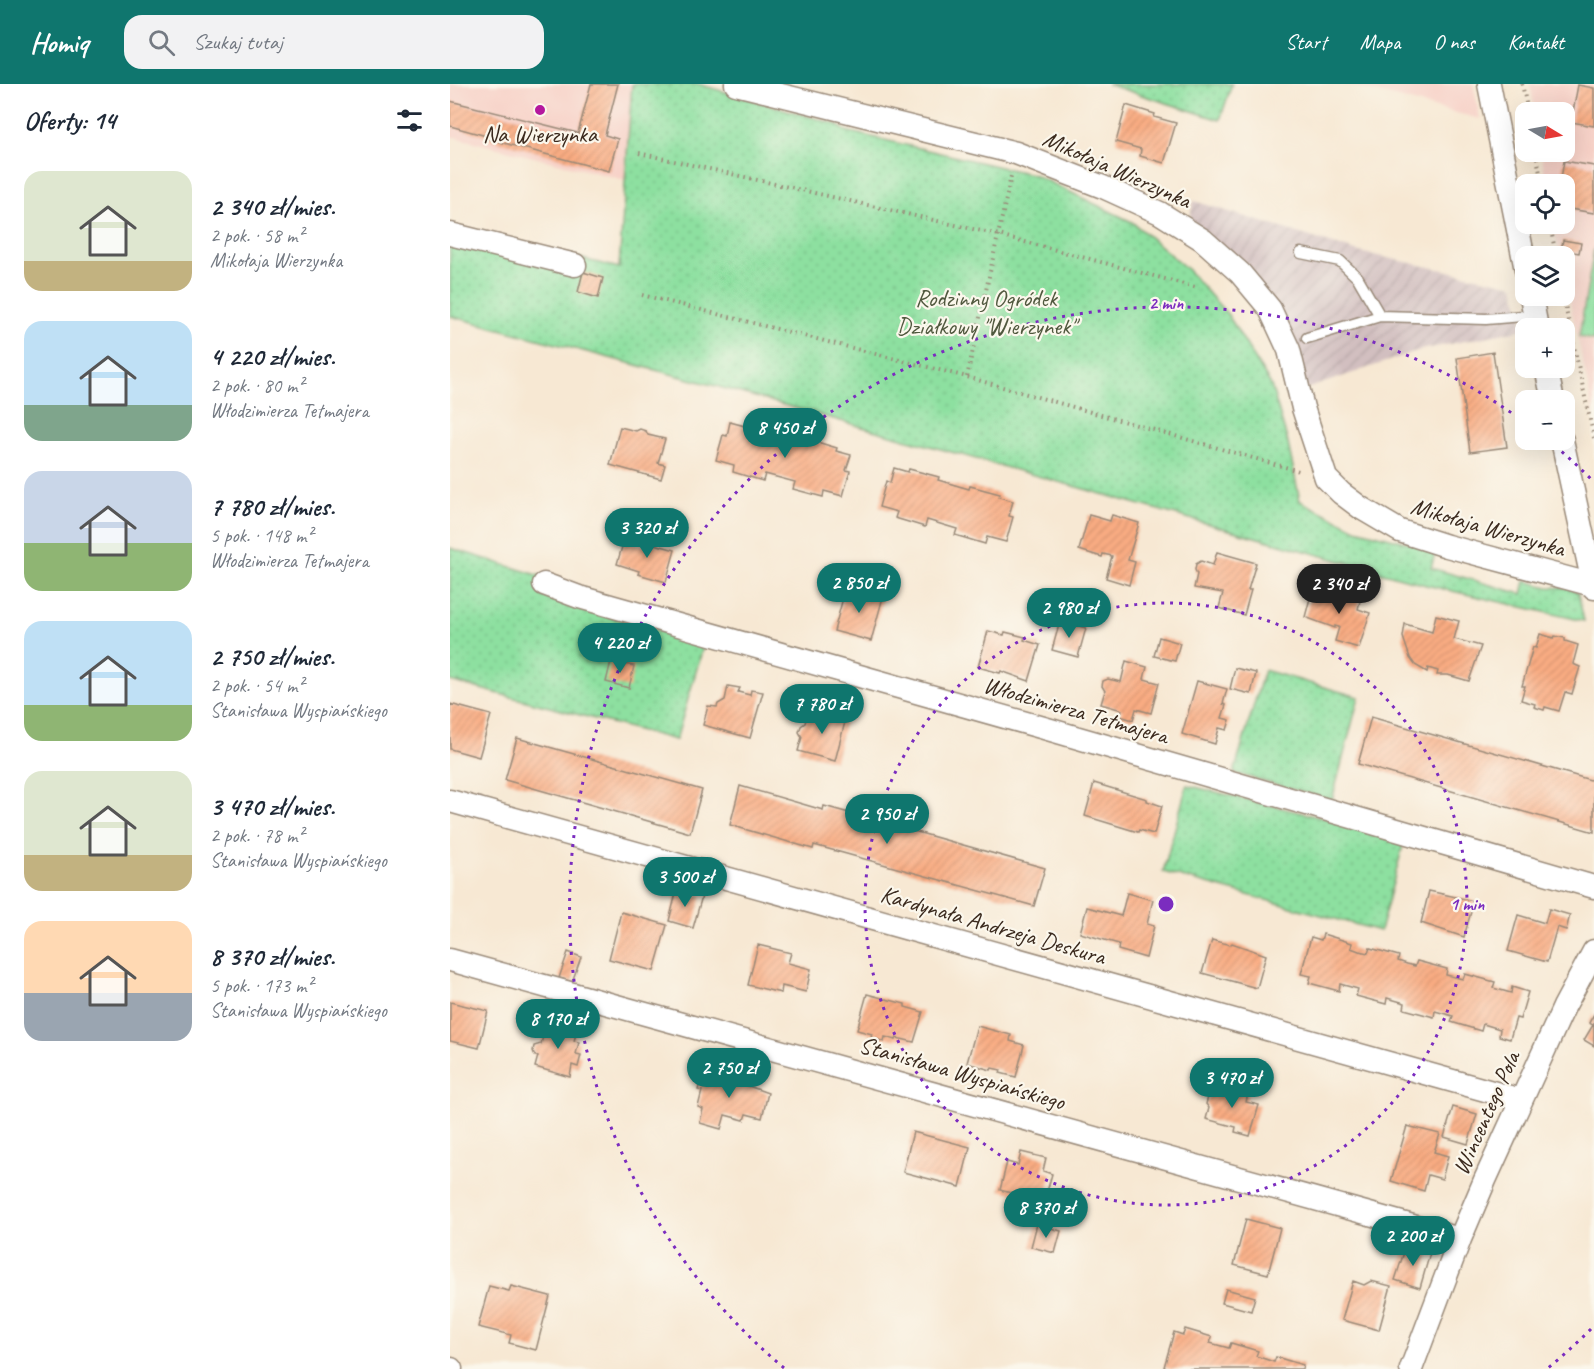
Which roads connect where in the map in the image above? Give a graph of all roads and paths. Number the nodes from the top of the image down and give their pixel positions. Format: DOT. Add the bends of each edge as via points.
graph roads {
  1 [pos="736,84"];
  2 [pos="1490,84"];
  3 [pos="1522,84"];
  4 [pos="1526,102"];
  5 [pos="639,153"];
  6 [pos="1016,153"];
  7 [pos="450,234"];
  8 [pos="999,235"];
  9 [pos="1521,246"];
  10 [pos="1301,253"];
  11 [pos="575,265"];
  12 [pos="1199,288"];
  13 [pos="642,295"];
  14 [pos="1565,306"];
  15 [pos="1534,313"];
  16 [pos="1380,316"];
  17 [pos="1307,338"];
  18 [pos="967,377"];
  19 [pos="1594,438"];
  20 [pos="1564,450"];
  21 [pos="1326,478"];
  22 [pos="544,584"];
  23 [pos="1594,587"];
  24 [pos="450,801"];
  25 [pos="1594,887"];
  26 [pos="1594,951"];
  27 [pos="450,960"];
  28 [pos="1521,1100"];
  29 [pos="1460,1239"];
  30 [pos="1412,1369"];
  1 -- 6 [label="street, Mikołaja Wierzynka"];
  2 -- 9 [label="street"];
  3 -- 4 [label="path"];
  5 -- 8 [label="path"];
  6 -- 8 [label="path"];
  6 -- 21 [label="street, Mikołaja Wierzynka" via="1160,213 1203,240 1240,273 1270,309 1289,350"];
  7 -- 11 [label="street"];
  8 -- 12 [label="path"];
  8 -- 18 [label="path"];
  10 -- 16 [label="lane" via="1340,261 1358,278"];
  13 -- 18 [label="path"];
  14 -- 19 [label="path"];
  15 -- 16 [label="lane" via="1486,319"];
  16 -- 17 [label="lane"];
  18 -- 21 [label="path"];
  20 -- 23 [label="street"];
  21 -- 23 [label="street, Mikołaja Wierzynka" via="1361,508 1400,531"];
  22 -- 25 [label="street, Włodzimierza Tetmajera"];
  24 -- 28 [label="street, Kardynała Andrzeja Deskura"];
  26 -- 28 [label="street, Wincentego Pola"];
  27 -- 29 [label="street, Stanisława Wyspiańskiego"];
  28 -- 29 [label="street, Wincentego Pola"];
  29 -- 30 [label="street, Wincentego Pola"];
}
